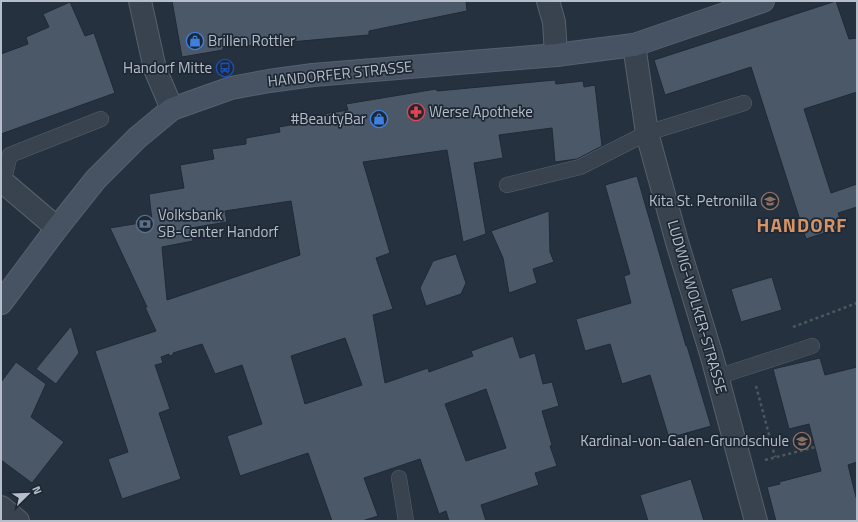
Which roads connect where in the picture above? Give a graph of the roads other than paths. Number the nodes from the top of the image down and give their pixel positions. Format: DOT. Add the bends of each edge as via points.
graph roads {
  1 [pos="140,1"];
  2 [pos="548,1"];
  3 [pos="763,1"];
  4 [pos="634,45"];
  5 [pos="556,55"];
  6 [pos="744,103"];
  7 [pos="172,110"];
  8 [pos="101,119"];
  9 [pos="647,133"];
  10 [pos="2,182"];
  11 [pos="507,185"];
  12 [pos="57,228"];
  13 [pos="1,303"];
  14 [pos="812,346"];
  15 [pos="717,377"];
  16 [pos="399,478"];
  17 [pos="1,508"];
  18 [pos="18,521"];
  19 [pos="406,521"];
  20 [pos="756,521"];
  1 -- 7 [label="street" via="154,69"];
  2 -- 5 [label="street" via="554,22"];
  3 -- 4 [label="street, HANDORFER STRASSE"];
  4 -- 5 [label="street, HANDORFER STRASSE"];
  4 -- 9 [label="street, LUDWIG-WOLKER-STRASSE"];
  5 -- 7 [label="street, HANDORFER STRASSE" via="313,75 269,81 231,88"];
  6 -- 9 [label="lane"];
  7 -- 12 [label="street, HANDORFER STRASSE" via="137,138 96,180"];
  8 -- 10 [label="lane" via="10,155"];
  9 -- 11 [label="lane" via="580,167"];
  9 -- 15 [label="street, LUDWIG-WOLKER-STRASSE"];
  10 -- 12 [label="street"];
  12 -- 13 [label="street, HANDORFER STRASSE"];
  14 -- 15 [label="lane"];
  15 -- 20 [label="street, LUDWIG-WOLKER-STRASSE"];
  16 -- 19 [label="lane"];
  17 -- 18 [label="street"];
}
